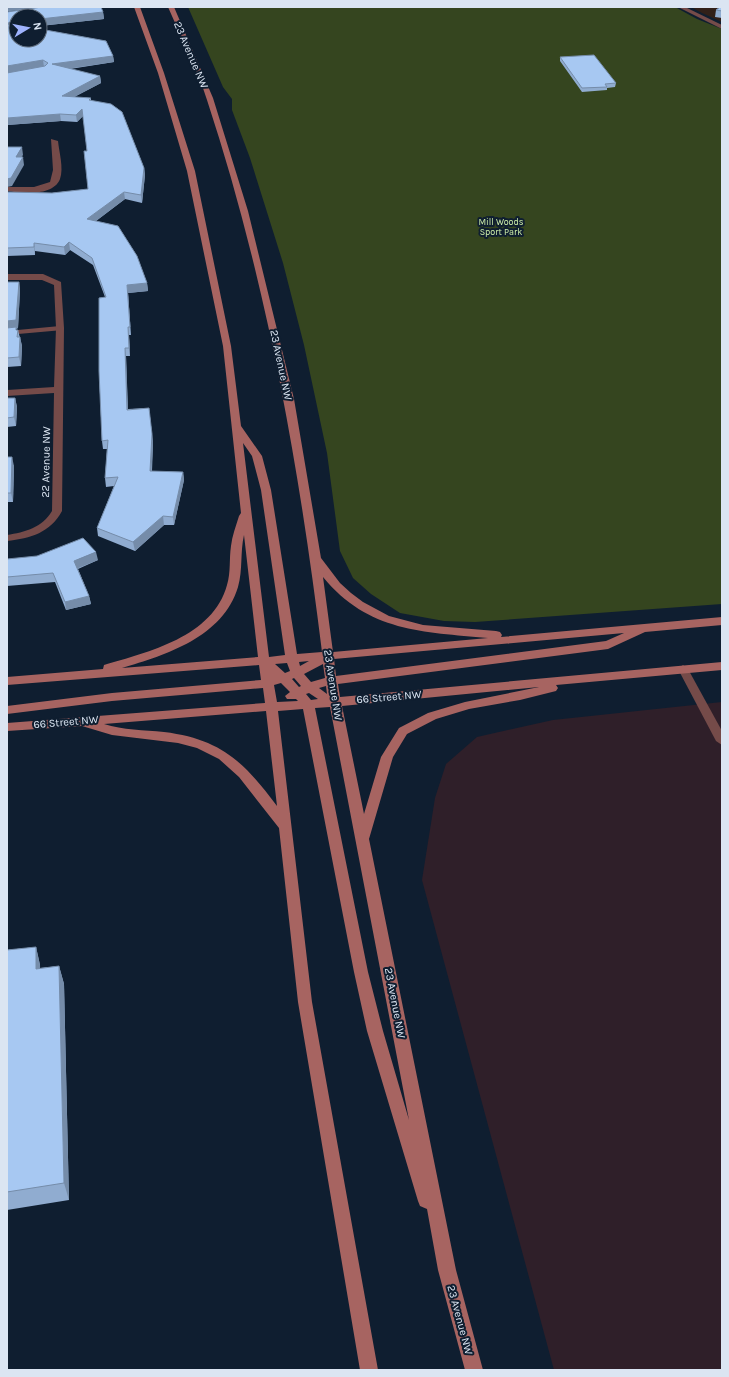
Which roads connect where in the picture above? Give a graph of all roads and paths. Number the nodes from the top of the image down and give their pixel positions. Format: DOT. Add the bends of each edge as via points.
graph roads {
  1 [pos="137,7"];
  2 [pos="171,7"];
  3 [pos="681,7"];
  4 [pos="722,27"];
  5 [pos="54,141"];
  6 [pos="7,189"];
  7 [pos="7,277"];
  8 [pos="60,328"];
  9 [pos="7,332"];
  10 [pos="59,390"];
  11 [pos="7,393"];
  12 [pos="236,425"];
  13 [pos="246,507"];
  14 [pos="7,538"];
  15 [pos="315,555"];
  16 [pos="722,621"];
  17 [pos="650,627"];
  18 [pos="525,638"];
  19 [pos="328,656"];
  20 [pos="292,659"];
  21 [pos="264,661"];
  22 [pos="722,666"];
  23 [pos="683,669"];
  24 [pos="296,673"];
  25 [pos="88,674"];
  26 [pos="284,678"];
  27 [pos="588,679"];
  28 [pos="7,681"];
  29 [pos="331,681"];
  30 [pos="268,682"];
  31 [pos="309,687"];
  32 [pos="297,693"];
  33 [pos="335,702"];
  34 [pos="308,704"];
  35 [pos="272,707"];
  36 [pos="7,710"];
  37 [pos="78,721"];
  38 [pos="7,727"];
  39 [pos="722,740"];
  40 [pos="286,826"];
  41 [pos="363,840"];
  42 [pos="447,1270"];
  43 [pos="369,1370"];
  44 [pos="474,1370"];
  1 -- 12 [label="main road" via="161,73 191,171 227,346"];
  2 -- 15 [label="main road, 23 Avenue NW" via="210,98 244,211 289,399"];
  3 -- 4 [label="lane"];
  5 -- 6 [label="street" via="57,178 53,184 40,189"];
  7 -- 8 [label="street, 22 Avenue NW" via="36,276 58,284"];
  8 -- 9 [label="lane"];
  8 -- 10 [label="street, 22 Avenue NW"];
  10 -- 11 [label="street"];
  10 -- 14 [label="street, 22 Avenue NW" via="57,511 43,529"];
  12 -- 13 [label="main road"];
  12 -- 20 [label="main road" via="257,456 266,490"];
  13 -- 21 [label="main road"];
  13 -- 25 [label="main road" via="236,550 235,576 231,591 216,616 206,626 156,653"];
  15 -- 18 [label="main road" via="332,583 353,601 395,622 432,629"];
  15 -- 19 [label="main road, 23 Avenue NW"];
  16 -- 17 [label="main road"];
  17 -- 18 [label="main road"];
  17 -- 29 [label="main road" via="608,645"];
  18 -- 19 [label="main road"];
  19 -- 20 [label="main road"];
  19 -- 24 [label="main road"];
  19 -- 29 [label="main road, 23 Avenue NW"];
  20 -- 21 [label="main road"];
  20 -- 24 [label="main road"];
  21 -- 25 [label="main road"];
  21 -- 26 [label="main road"];
  21 -- 30 [label="main road"];
  22 -- 23 [label="main road, 66 Street NW"];
  23 -- 27 [label="main road, 66 Street NW"];
  23 -- 39 [label="lane"];
  24 -- 26 [label="main road"];
  24 -- 31 [label="main road"];
  25 -- 28 [label="main road"];
  26 -- 30 [label="main road"];
  26 -- 32 [label="main road"];
  27 -- 33 [label="main road, 66 Street NW"];
  27 -- 41 [label="main road" via="520,696 469,704 432,716 403,731 387,757"];
  29 -- 31 [label="main road"];
  29 -- 33 [label="main road, 23 Avenue NW"];
  30 -- 35 [label="main road"];
  30 -- 36 [label="main road"];
  31 -- 32 [label="main road"];
  31 -- 33 [label="main road"];
  32 -- 34 [label="main road"];
  32 -- 35 [label="main road"];
  33 -- 34 [label="main road, 66 Street NW"];
  33 -- 41 [label="main road, 23 Avenue NW"];
  34 -- 35 [label="main road, 66 Street NW"];
  34 -- 42 [label="main road" via="375,1031"];
  35 -- 37 [label="main road, 66 Street NW"];
  35 -- 40 [label="main road"];
  37 -- 38 [label="main road, 66 Street NW"];
  37 -- 40 [label="main road" via="116,731 163,735 211,748 246,777"];
  40 -- 43 [label="main road" via="305,1002"];
  41 -- 42 [label="main road, 23 Avenue NW"];
  42 -- 44 [label="main road, 23 Avenue NW"];
}
